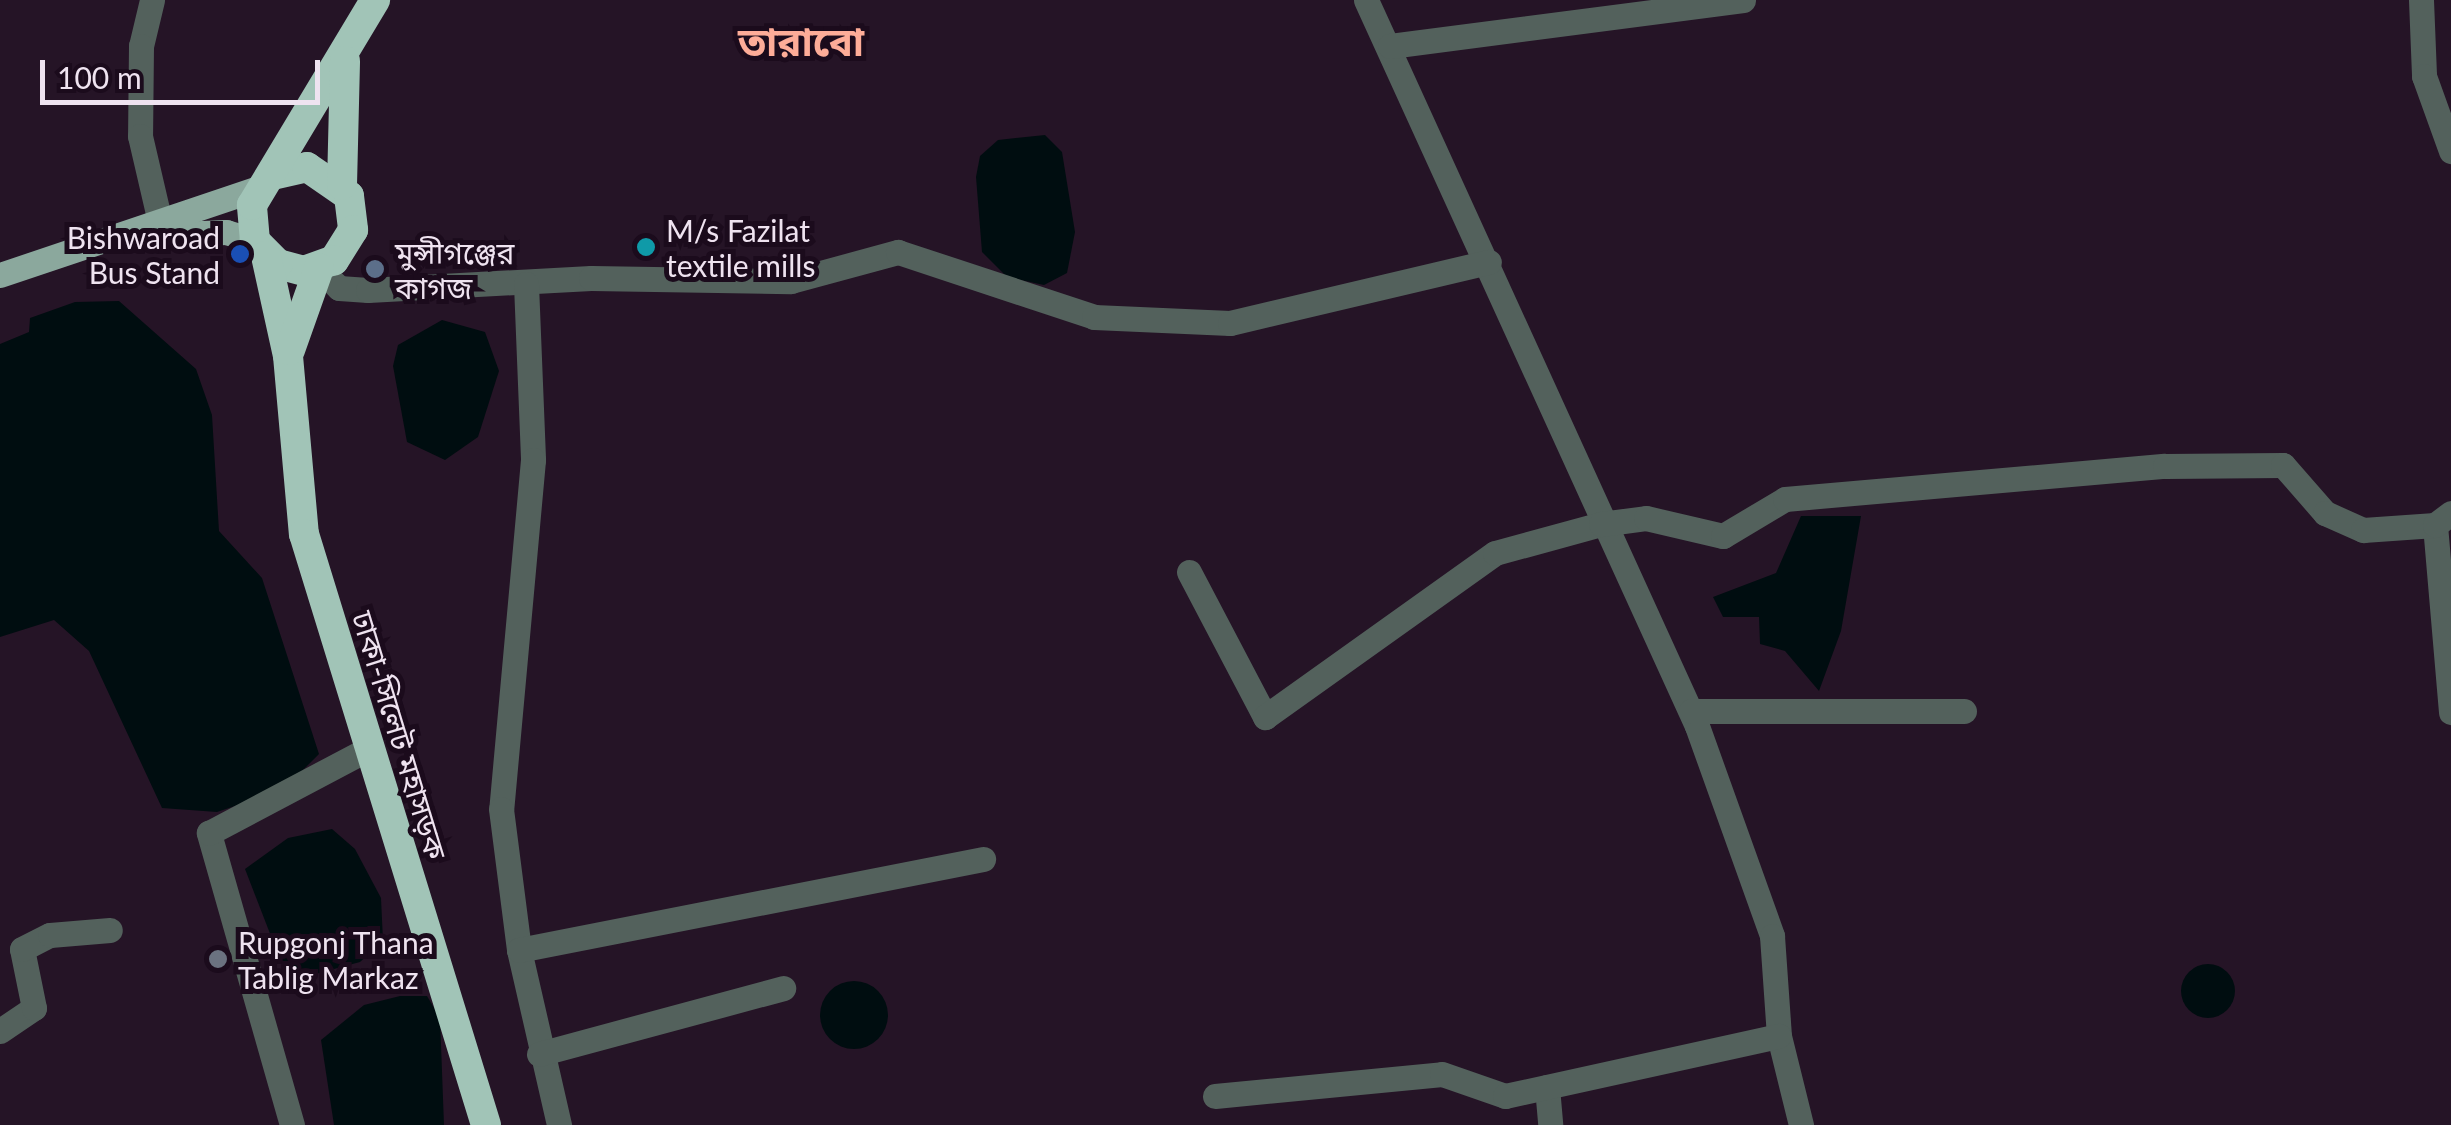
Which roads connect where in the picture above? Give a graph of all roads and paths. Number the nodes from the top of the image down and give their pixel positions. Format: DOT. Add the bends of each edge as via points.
graph roads {
  1 [pos="152,0"];
  2 [pos="374,0"];
  3 [pos="1366,0"];
  4 [pos="1742,0"];
  5 [pos="2421,0"];
  6 [pos="1390,46"];
  7 [pos="346,53"];
  8 [pos="2451,151"];
  9 [pos="266,182"];
  10 [pos="342,185"];
  11 [pos="161,226"];
  12 [pos="261,249"];
  13 [pos="1489,262"];
  14 [pos="318,268"];
  15 [pos="0,275"];
  16 [pos="526,284"];
  17 [pos="288,356"];
  18 [pos="2443,519"];
  19 [pos="1601,524"];
  20 [pos="1189,572"];
  21 [pos="1691,711"];
  22 [pos="1964,711"];
  23 [pos="2451,712"];
  24 [pos="366,750"];
  25 [pos="983,859"];
  26 [pos="110,930"];
  27 [pos="520,950"];
  28 [pos="783,988"];
  29 [pos="0,1031"];
  30 [pos="1779,1036"];
  31 [pos="539,1054"];
  32 [pos="1546,1087"];
  33 [pos="1214,1096"];
  34 [pos="292,1125"];
  35 [pos="486,1125"];
  36 [pos="559,1125"];
  37 [pos="1550,1125"];
  38 [pos="1801,1125"];
  1 -- 11 [label="street" via="141,46 140,136"];
  2 -- 7 [label="highway"];
  3 -- 6 [label="street"];
  4 -- 6 [label="street"];
  5 -- 8 [label="street" via="2424,76"];
  6 -- 13 [label="street"];
  7 -- 9 [label="highway"];
  7 -- 10 [label="highway"];
  9 -- 10 [label="highway" via="307,167"];
  9 -- 11 [label="main road"];
  9 -- 12 [label="highway"];
  10 -- 14 [label="highway" via="353,230"];
  11 -- 12 [label="main road" via="226,232"];
  11 -- 15 [label="main road"];
  12 -- 14 [label="highway" via="291,270"];
  12 -- 17 [label="highway, ঢাকা-সিলেট মহাসড়ক"];
  13 -- 16 [label="street" via="1230,323 1094,317 898,252 791,280"];
  13 -- 19 [label="street"];
  14 -- 16 [label="street" via="340,288"];
  14 -- 17 [label="highway, ঢাকা-সিলেট মহাসড়ক"];
  16 -- 27 [label="street" via="534,460 501,809"];
  17 -- 24 [label="highway, ঢাকা-সিলেট মহাসড়ক" via="304,534"];
  18 -- 19 [label="street" via="2362,530 2325,513 2283,465 2012,476 1785,499 1723,536 1646,518"];
  18 -- 23 [label="street"];
  19 -- 20 [label="street" via="1495,553 1265,718"];
  19 -- 21 [label="street"];
  21 -- 22 [label="street"];
  21 -- 30 [label="street" via="1772,936"];
  24 -- 34 [label="street" via="209,833"];
  24 -- 35 [label="highway, ঢাকা-সিলেট মহাসড়ক"];
  25 -- 27 [label="street"];
  26 -- 29 [label="street" via="50,935 22,949 34,1008"];
  27 -- 31 [label="street"];
  28 -- 31 [label="street"];
  30 -- 32 [label="street"];
  30 -- 38 [label="street"];
  31 -- 36 [label="street"];
  32 -- 33 [label="street" via="1505,1096 1442,1074"];
  32 -- 37 [label="street"];
}
